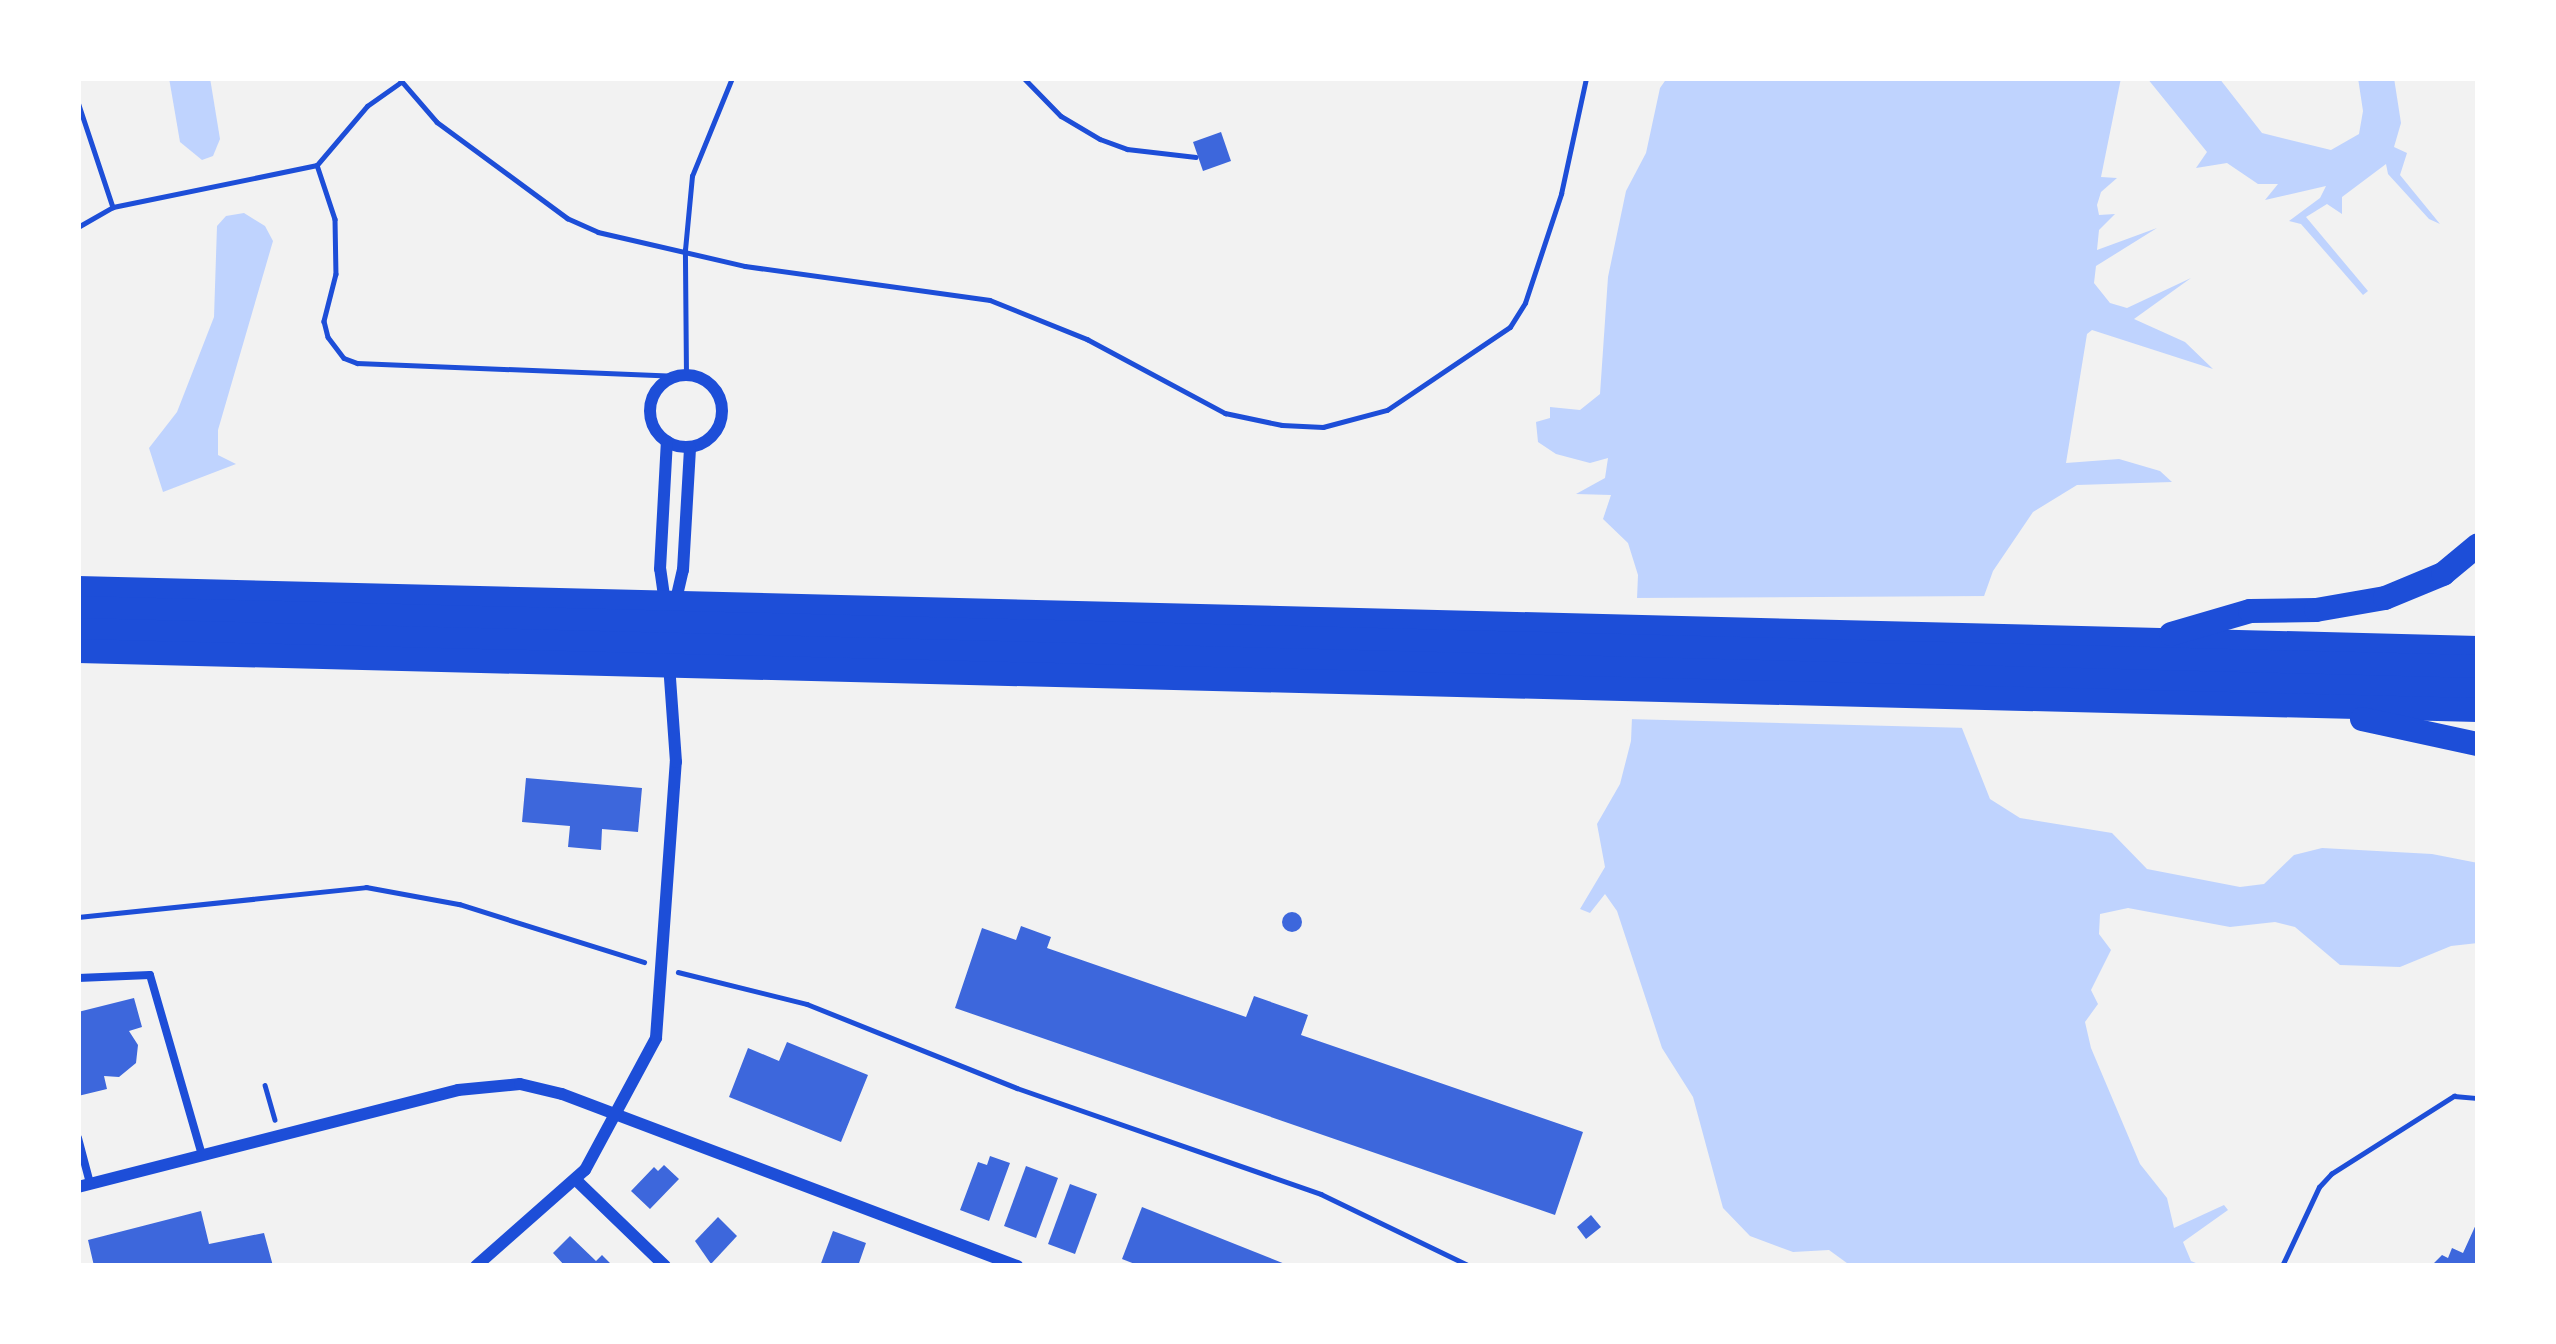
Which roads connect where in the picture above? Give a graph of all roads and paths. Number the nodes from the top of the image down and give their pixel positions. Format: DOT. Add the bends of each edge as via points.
graph roads {
  1 [pos="733,78"];
  2 [pos="1024,78"];
  3 [pos="1586,78"];
  4 [pos="400,80"];
  5 [pos="78,102"];
  6 [pos="1196,157"];
  7 [pos="317,165"];
  8 [pos="113,208"];
  9 [pos="78,227"];
  10 [pos="686,250"];
  11 [pos="686,376"];
  12 [pos="667,441"];
  13 [pos="690,447"];
  14 [pos="2478,545"];
  15 [pos="78,588"];
  16 [pos="78,608"];
  17 [pos="670,616"];
  18 [pos="78,630"];
  19 [pos="620,634"];
  20 [pos="742,637"];
  21 [pos="2146,641"];
  22 [pos="2478,647"];
  23 [pos="78,651"];
  24 [pos="1559,658"];
  25 [pos="2478,668"];
  26 [pos="2051,670"];
  27 [pos="2478,690"];
  28 [pos="2307,707"];
  29 [pos="2478,710"];
  30 [pos="2478,744"];
  31 [pos="78,917"];
  32 [pos="638,960"];
  33 [pos="688,975"];
  34 [pos="78,978"];
  35 [pos="265,1085"];
  36 [pos="2478,1098"];
  37 [pos="617,1116"];
  38 [pos="280,1135"];
  39 [pos="78,1138"];
  40 [pos="202,1155"];
  41 [pos="576,1180"];
  42 [pos="84,1185"];
  43 [pos="476,1266"];
  44 [pos="665,1266"];
  45 [pos="1018,1266"];
  46 [pos="1470,1266"];
  47 [pos="2282,1266"];
  1 -- 10 [label="path" via="692,176"];
  2 -- 6 [label="path" via="1061,116 1100,139"];
  3 -- 10 [label="path" via="1561,194 1510,327 1358,421 1282,425 1225,413 1052,322 990,300 746,266"];
  4 -- 7 [label="path"];
  4 -- 10 [label="path" via="436,122 567,218"];
  5 -- 8 [label="path"];
  7 -- 8 [label="path"];
  7 -- 11 [label="path" via="334,220 337,274 325,321 344,358"];
  8 -- 9 [label="path"];
  10 -- 11 [label="path"];
  11 -- 12 [label="street" via="664,382 652,400 652,423"];
  11 -- 13 [label="street" via="711,386 722,411 716,431"];
  12 -- 13 [label="street"];
  12 -- 17 [label="street" via="660,568"];
  13 -- 17 [label="street" via="682,584"];
  14 -- 21 [label="highway" via="2443,574 2385,598 2250,611"];
  15 -- 19 [label="highway"];
  16 -- 19 [label="highway"];
  17 -- 37 [label="street" via="676,762 662,1006 648,1060"];
  18 -- 19 [label="highway"];
  19 -- 20 [label="highway"];
  19 -- 20 [label="highway"];
  19 -- 23 [label="highway"];
  20 -- 24 [label="highway"];
  20 -- 24 [label="highway"];
  21 -- 22 [label="highway"];
  21 -- 26 [label="highway"];
  24 -- 26 [label="highway"];
  24 -- 26 [label="highway"];
  25 -- 26 [label="highway"];
  26 -- 27 [label="highway"];
  26 -- 28 [label="highway"];
  28 -- 29 [label="highway"];
  28 -- 30 [label="highway"];
  31 -- 32 [label="path" via="366,887 458,904"];
  33 -- 46 [label="path" via="793,1000 1321,1194"];
  34 -- 40 [label="lane" via="150,975"];
  35 -- 38 [label="path"];
  36 -- 47 [label="path" via="2454,1096 2331,1174"];
  37 -- 38 [label="street" via="548,1090 492,1084"];
  37 -- 41 [label="street"];
  37 -- 45 [label="street"];
  38 -- 40 [label="street"];
  39 -- 42 [label="lane"];
  40 -- 42 [label="street"];
  41 -- 43 [label="street"];
  41 -- 44 [label="street"];
}
